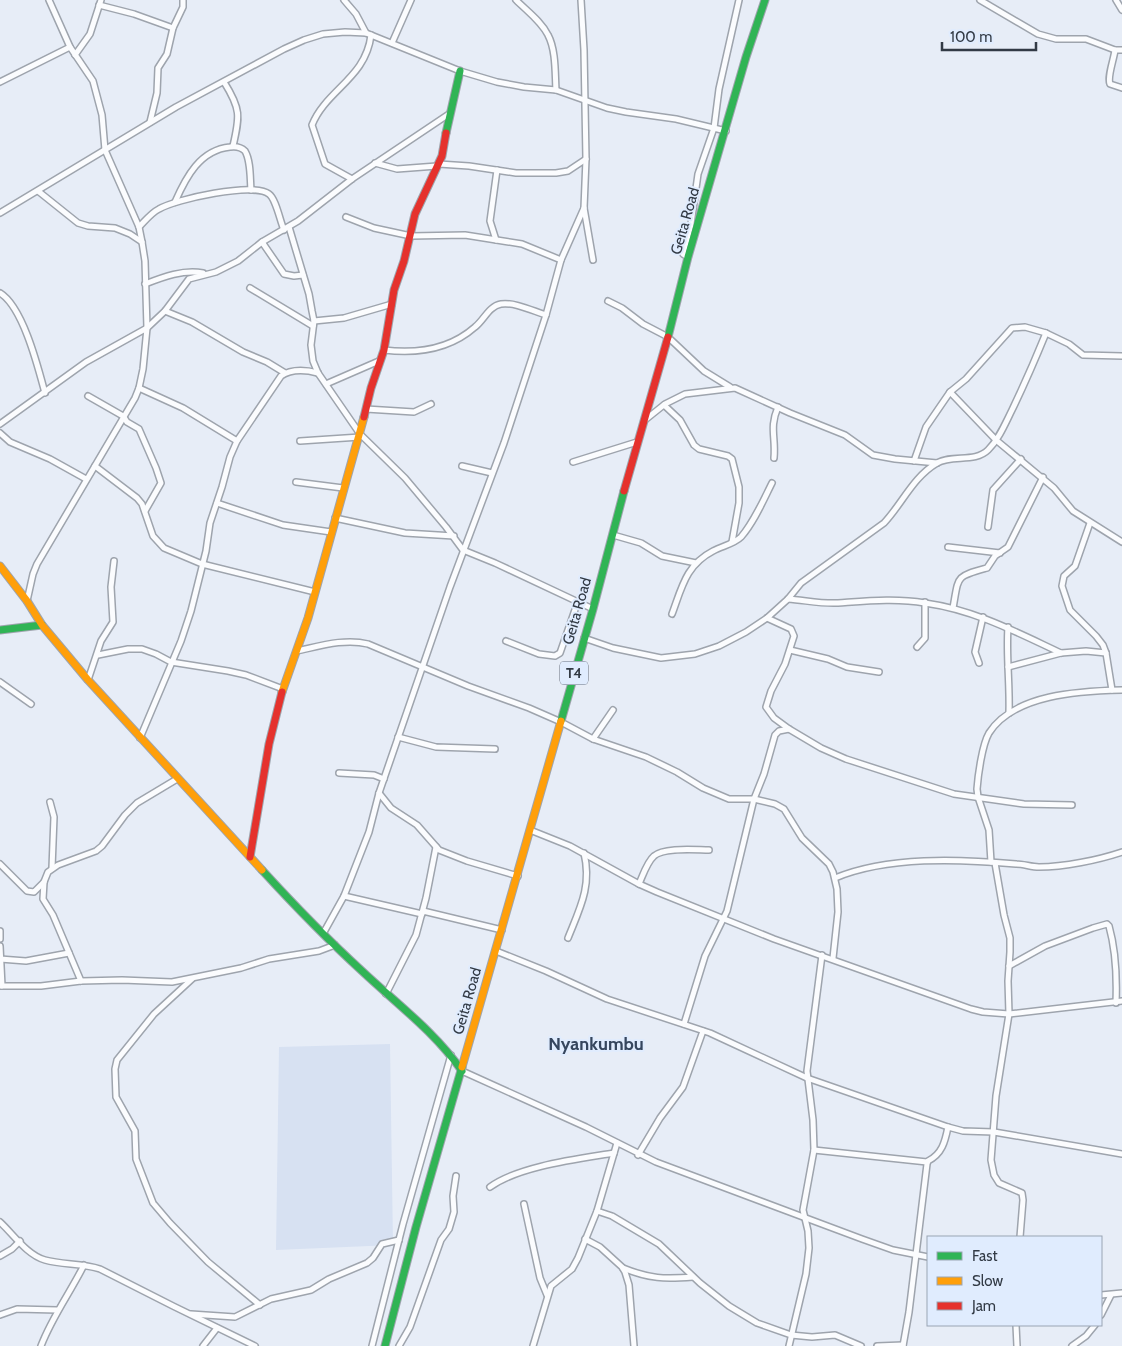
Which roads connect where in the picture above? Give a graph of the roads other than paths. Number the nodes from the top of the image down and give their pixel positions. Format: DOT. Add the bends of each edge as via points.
graph roads {
  1 [pos="49,0"];
  2 [pos="183,0"];
  3 [pos="344,0"];
  4 [pos="411,0"];
  5 [pos="516,0"];
  6 [pos="581,0"];
  7 [pos="739,0"];
  8 [pos="765,0"];
  9 [pos="980,0"];
  10 [pos="1116,0"];
  11 [pos="100,3"];
  12 [pos="1122,10"];
  13 [pos="173,28"];
  14 [pos="369,34"];
  15 [pos="392,43"];
  16 [pos="70,47"];
  17 [pos="1115,50"];
  18 [pos="1122,50"];
  19 [pos="75,55"];
  20 [pos="460,70"];
  21 [pos="0,82"];
  22 [pos="224,82"];
  23 [pos="1122,88"];
  24 [pos="556,90"];
  25 [pos="584,99"];
  26 [pos="449,114"];
  27 [pos="150,122"];
  28 [pos="714,128"];
  29 [pos="726,131"];
  30 [pos="233,146"];
  31 [pos="105,150"];
  32 [pos="586,159"];
  33 [pos="374,163"];
  34 [pos="438,165"];
  35 [pos="497,170"];
  36 [pos="352,179"];
  37 [pos="251,190"];
  38 [pos="38,191"];
  39 [pos="175,202"];
  40 [pos="584,208"];
  41 [pos="0,213"];
  42 [pos="346,217"];
  43 [pos="139,227"];
  44 [pos="286,228"];
  45 [pos="411,236"];
  46 [pos="496,240"];
  47 [pos="142,242"];
  48 [pos="262,242"];
  49 [pos="688,257"];
  50 [pos="560,260"];
  51 [pos="593,260"];
  52 [pos="206,274"];
  53 [pos="303,275"];
  54 [pos="144,284"];
  55 [pos="250,288"];
  56 [pos="0,293"];
  57 [pos="608,301"];
  58 [pos="392,304"];
  59 [pos="165,311"];
  60 [pos="546,315"];
  61 [pos="314,324"];
  62 [pos="147,328"];
  63 [pos="1046,333"];
  64 [pos="668,337"];
  65 [pos="384,350"];
  66 [pos="1122,356"];
  67 [pos="379,361"];
  68 [pos="285,373"];
  69 [pos="318,373"];
  70 [pos="326,384"];
  71 [pos="730,387"];
  72 [pos="139,388"];
  73 [pos="46,392"];
  74 [pos="950,392"];
  75 [pos="88,396"];
  76 [pos="432,404"];
  77 [pos="664,405"];
  78 [pos="778,408"];
  79 [pos="366,409"];
  80 [pos="124,416"];
  81 [pos="642,422"];
  82 [pos="0,424"];
  83 [pos="0,433"];
  84 [pos="360,436"];
  85 [pos="996,440"];
  86 [pos="237,441"];
  87 [pos="300,441"];
  88 [pos="637,442"];
  89 [pos="774,458"];
  90 [pos="1021,459"];
  91 [pos="914,461"];
  92 [pos="573,462"];
  93 [pos="937,463"];
  94 [pos="95,466"];
  95 [pos="462,466"];
  96 [pos="492,474"];
  97 [pos="1043,477"];
  98 [pos="86,479"];
  99 [pos="296,482"];
  100 [pos="772,483"];
  101 [pos="343,488"];
  102 [pos="217,503"];
  103 [pos="145,511"];
  104 [pos="335,518"];
  105 [pos="1090,523"];
  106 [pos="988,526"];
  107 [pos="331,532"];
  108 [pos="613,535"];
  109 [pos="454,536"];
  110 [pos="732,542"];
  111 [pos="1122,542"];
  112 [pos="948,547"];
  113 [pos="463,550"];
  114 [pos="1000,553"];
  115 [pos="114,561"];
  116 [pos="696,563"];
  117 [pos="202,564"];
  118 [pos="0,566"];
  119 [pos="315,592"];
  120 [pos="788,599"];
  121 [pos="27,601"];
  122 [pos="578,601"];
  123 [pos="925,602"];
  124 [pos="953,608"];
  125 [pos="593,609"];
  126 [pos="672,614"];
  127 [pos="767,618"];
  128 [pos="983,618"];
  129 [pos="42,625"];
  130 [pos="1008,627"];
  131 [pos="0,630"];
  132 [pos="584,638"];
  133 [pos="506,641"];
  134 [pos="917,647"];
  135 [pos="790,650"];
  136 [pos="297,651"];
  137 [pos="1061,653"];
  138 [pos="1106,653"];
  139 [pos="98,655"];
  140 [pos="171,662"];
  141 [pos="979,663"];
  142 [pos="423,667"];
  143 [pos="1008,667"];
  144 [pos="879,672"];
  145 [pos="88,680"];
  146 [pos="0,683"];
  147 [pos="283,689"];
  148 [pos="1112,690"];
  149 [pos="1122,690"];
  150 [pos="30,704"];
  151 [pos="614,710"];
  152 [pos="1010,713"];
  153 [pos="561,722"];
  154 [pos="789,729"];
  155 [pos="398,737"];
  156 [pos="140,738"];
  157 [pos="594,738"];
  158 [pos="495,748"];
  159 [pos="339,773"];
  160 [pos="177,779"];
  161 [pos="384,779"];
  162 [pos="379,793"];
  163 [pos="978,797"];
  164 [pos="754,799"];
  165 [pos="50,802"];
  166 [pos="1072,805"];
  167 [pos="530,830"];
  168 [pos="436,847"];
  169 [pos="709,850"];
  170 [pos="1122,852"];
  171 [pos="584,853"];
  172 [pos="250,857"];
  173 [pos="993,862"];
  174 [pos="0,864"];
  175 [pos="52,868"];
  176 [pos="518,876"];
  177 [pos="835,878"];
  178 [pos="44,882"];
  179 [pos="639,884"];
  180 [pos="344,896"];
  181 [pos="422,912"];
  182 [pos="724,918"];
  183 [pos="0,930"];
  184 [pos="502,930"];
  185 [pos="324,932"];
  186 [pos="568,938"];
  187 [pos="0,939"];
  188 [pos="336,945"];
  189 [pos="0,946"];
  190 [pos="496,950"];
  191 [pos="69,953"];
  192 [pos="822,955"];
  193 [pos="833,958"];
  194 [pos="0,959"];
  195 [pos="1009,966"];
  196 [pos="192,979"];
  197 [pos="81,981"];
  198 [pos="1,986"];
  199 [pos="386,994"];
  200 [pos="1122,1001"];
  201 [pos="1116,1003"];
  202 [pos="1008,1014"];
  203 [pos="684,1024"];
  204 [pos="703,1031"];
  205 [pos="451,1055"];
  206 [pos="462,1071"];
  207 [pos="807,1078"];
  208 [pos="948,1127"];
  209 [pos="994,1132"];
  210 [pos="617,1143"];
  211 [pos="814,1150"];
  212 [pos="614,1153"];
  213 [pos="1122,1154"];
  214 [pos="638,1155"];
  215 [pos="927,1162"];
  216 [pos="456,1176"];
  217 [pos="490,1187"];
  218 [pos="524,1204"];
  219 [pos="597,1211"];
  220 [pos="805,1217"];
  221 [pos="0,1222"];
  222 [pos="1020,1236"];
  223 [pos="586,1239"];
  224 [pos="399,1240"];
  225 [pos="20,1241"];
  226 [pos="916,1255"];
  227 [pos="0,1256"];
  228 [pos="927,1257"];
  229 [pos="84,1265"];
  230 [pos="622,1267"];
  231 [pos="693,1277"];
  232 [pos="1122,1293"];
  233 [pos="1111,1295"];
  234 [pos="547,1296"];
  235 [pos="1102,1296"];
  236 [pos="260,1305"];
  237 [pos="57,1310"];
  238 [pos="1102,1313"];
  239 [pos="189,1314"];
  240 [pos="0,1315"];
  241 [pos="1016,1326"];
  242 [pos="1094,1326"];
  243 [pos="217,1328"];
  244 [pos="791,1335"];
  245 [pos="41,1346"];
  246 [pos="202,1346"];
  247 [pos="255,1346"];
  248 [pos="372,1346"];
  249 [pos="385,1346"];
  250 [pos="400,1346"];
  251 [pos="533,1346"];
  252 [pos="634,1346"];
  253 [pos="789,1346"];
  254 [pos="861,1346"];
  255 [pos="877,1346"];
  256 [pos="903,1346"];
  257 [pos="1016,1346"];
  258 [pos="1072,1346"];
  1 -- 16 [label="street"];
  2 -- 13 [label="street" via="182,11"];
  3 -- 14 [label="street"];
  4 -- 15 [label="street"];
  5 -- 24 [label="street" via="549,36"];
  6 -- 25 [label="street"];
  7 -- 28 [label="street" via="715,109"];
  8 -- 29 [label="main road, Geita Road / T4"];
  9 -- 17 [label="street" via="1038,34 1056,39 1086,38"];
  10 -- 12 [label="street"];
  11 -- 13 [label="street"];
  11 -- 19 [label="street" via="90,34"];
  13 -- 27 [label="street" via="167,54 158,68"];
  14 -- 15 [label="street"];
  14 -- 22 [label="street" via="345,32 315,36"];
  14 -- 36 [label="street" via="370,44 363,62 312,125 325,164"];
  15 -- 20 [label="street"];
  16 -- 19 [label="street"];
  16 -- 21 [label="street"];
  17 -- 18 [label="street"];
  17 -- 23 [label="street" via="1108,81"];
  19 -- 31 [label="street" via="93,81"];
  20 -- 24 [label="street" via="509,84"];
  20 -- 26 [label="main road"];
  22 -- 27 [label="street"];
  22 -- 30 [label="street" via="238,110"];
  24 -- 25 [label="street"];
  25 -- 28 [label="street" via="626,112"];
  25 -- 32 [label="street"];
  26 -- 33 [label="street"];
  26 -- 34 [label="main road"];
  27 -- 31 [label="street"];
  28 -- 29 [label="street"];
  28 -- 49 [label="street" via="698,174 683,254"];
  29 -- 49 [label="main road, Geita Road / T4"];
  30 -- 37 [label="street" via="243,150 247,157"];
  30 -- 39 [label="street" via="217,150 200,160"];
  31 -- 38 [label="street"];
  31 -- 43 [label="street"];
  32 -- 35 [label="street" via="568,172 561,173"];
  32 -- 40 [label="street"];
  33 -- 34 [label="street" via="396,169"];
  33 -- 36 [label="street"];
  34 -- 35 [label="street"];
  34 -- 45 [label="main road" via="419,202"];
  35 -- 46 [label="street" via="490,221"];
  36 -- 44 [label="street"];
  37 -- 39 [label="street" via="212,193"];
  37 -- 44 [label="street" via="269,194"];
  38 -- 41 [label="street"];
  38 -- 47 [label="street" via="78,223 115,228"];
  39 -- 43 [label="street" via="159,209"];
  40 -- 50 [label="street"];
  40 -- 51 [label="street"];
  42 -- 45 [label="street" via="374,228"];
  43 -- 47 [label="street"];
  44 -- 48 [label="street"];
  44 -- 53 [label="street"];
  45 -- 46 [label="street" via="465,235"];
  45 -- 58 [label="main road"];
  46 -- 50 [label="street" via="522,244"];
  47 -- 54 [label="street"];
  48 -- 52 [label="street" via="228,267"];
  48 -- 53 [label="street" via="284,274"];
  49 -- 64 [label="main road, Geita Road / T4"];
  50 -- 60 [label="street"];
  52 -- 54 [label="street" via="178,274"];
  52 -- 59 [label="street" via="189,278"];
  53 -- 61 [label="street"];
  54 -- 62 [label="street"];
  55 -- 61 [label="street"];
  56 -- 73 [label="street" via="10,303 25,331"];
  57 -- 64 [label="street"];
  58 -- 61 [label="street"];
  58 -- 65 [label="main road"];
  59 -- 62 [label="street"];
  59 -- 68 [label="street" via="192,322"];
  60 -- 65 [label="street" via="499,304 470,331 442,346 412,352"];
  60 -- 96 [label="street"];
  61 -- 69 [label="street" via="311,345"];
  62 -- 72 [label="street"];
  62 -- 73 [label="street" via="100,353"];
  63 -- 66 [label="street" via="1083,355"];
  63 -- 74 [label="street" via="1025,327 1012,328 974,371"];
  63 -- 85 [label="street"];
  64 -- 71 [label="street" via="704,371"];
  64 -- 81 [label="main road, Geita Road / T4"];
  65 -- 67 [label="main road"];
  67 -- 70 [label="street"];
  67 -- 79 [label="main road"];
  68 -- 69 [label="street"];
  68 -- 86 [label="street"];
  69 -- 70 [label="street"];
  70 -- 84 [label="street"];
  71 -- 77 [label="street" via="685,394"];
  71 -- 78 [label="street"];
  72 -- 80 [label="street"];
  72 -- 86 [label="street" via="183,408"];
  73 -- 82 [label="street"];
  74 -- 85 [label="street"];
  74 -- 91 [label="street" via="926,427"];
  75 -- 80 [label="street"];
  76 -- 79 [label="street" via="414,412"];
  77 -- 81 [label="street"];
  77 -- 110 [label="street" via="680,420 694,445 732,460 739,487"];
  78 -- 89 [label="street" via="772,424"];
  78 -- 91 [label="street" via="845,436 873,455"];
  79 -- 84 [label="main road"];
  80 -- 94 [label="street"];
  80 -- 103 [label="street" via="143,436 160,481"];
  81 -- 88 [label="main road, Geita Road / T4"];
  83 -- 98 [label="street" via="10,442"];
  84 -- 87 [label="street"];
  84 -- 101 [label="main road"];
  84 -- 109 [label="street" via="405,478"];
  85 -- 90 [label="street"];
  85 -- 93 [label="street" via="983,454"];
  86 -- 102 [label="street"];
  88 -- 92 [label="street"];
  88 -- 108 [label="main road, Geita Road / T4"];
  90 -- 97 [label="street"];
  90 -- 106 [label="street" via="994,490"];
  91 -- 93 [label="street"];
  93 -- 120 [label="street" via="917,480 884,523 801,583"];
  94 -- 98 [label="street"];
  94 -- 103 [label="street" via="137,498"];
  95 -- 96 [label="street"];
  96 -- 113 [label="street"];
  97 -- 105 [label="street" via="1073,511"];
  97 -- 114 [label="street" via="1008,547"];
  98 -- 121 [label="street" via="37,564"];
  99 -- 101 [label="street"];
  100 -- 110 [label="street" via="746,530"];
  101 -- 104 [label="main road"];
  102 -- 107 [label="street" via="283,525"];
  102 -- 117 [label="street"];
  103 -- 117 [label="street" via="159,544"];
  104 -- 107 [label="main road"];
  104 -- 109 [label="street" via="405,533"];
  105 -- 111 [label="street"];
  105 -- 138 [label="street" via="1075,566 1064,576 1062,586 1070,610 1096,636"];
  107 -- 119 [label="main road"];
  108 -- 116 [label="street" via="641,543 662,556"];
  108 -- 125 [label="main road, Geita Road / T4"];
  109 -- 113 [label="street"];
  110 -- 116 [label="street"];
  112 -- 114 [label="street"];
  113 -- 122 [label="street"];
  113 -- 142 [label="street"];
  114 -- 124 [label="street" via="987,568 963,575"];
  115 -- 139 [label="street" via="111,587 113,622"];
  116 -- 126 [label="street" via="687,574"];
  117 -- 119 [label="street"];
  117 -- 140 [label="street" via="191,611"];
  118 -- 121 [label="main road"];
  119 -- 136 [label="main road"];
  120 -- 123 [label="street" via="836,603 864,600"];
  120 -- 127 [label="street"];
  121 -- 129 [label="main road"];
  122 -- 125 [label="street"];
  122 -- 133 [label="street" via="560,653 555,656 539,654"];
  123 -- 124 [label="street"];
  123 -- 134 [label="street" via="925,638"];
  124 -- 128 [label="street"];
  125 -- 132 [label="main road, Geita Road / T4"];
  127 -- 132 [label="street" via="719,646 678,657 650,657"];
  127 -- 135 [label="street" via="791,629 794,636"];
  128 -- 130 [label="street"];
  128 -- 141 [label="street" via="975,652"];
  129 -- 131 [label="main road"];
  129 -- 145 [label="main road"];
  130 -- 137 [label="street"];
  130 -- 143 [label="street"];
  132 -- 153 [label="main road, Geita Road / T4"];
  135 -- 144 [label="street" via="847,667"];
  135 -- 154 [label="street" via="770,691 766,707"];
  136 -- 142 [label="street" via="358,641"];
  136 -- 147 [label="main road"];
  137 -- 138 [label="street"];
  137 -- 143 [label="street"];
  138 -- 148 [label="street"];
  139 -- 140 [label="street" via="142,649"];
  139 -- 145 [label="street"];
  140 -- 147 [label="street" via="228,671"];
  140 -- 156 [label="street"];
  142 -- 153 [label="street"];
  142 -- 155 [label="street"];
  143 -- 152 [label="street"];
  145 -- 156 [label="main road"];
  146 -- 150 [label="street"];
  147 -- 172 [label="main road" via="269,744"];
  148 -- 149 [label="street"];
  148 -- 152 [label="street" via="1059,695"];
  151 -- 157 [label="street"];
  152 -- 163 [label="street" via="988,734 978,776"];
  153 -- 157 [label="street"];
  153 -- 167 [label="main road, Geita Road / T4"];
  154 -- 163 [label="street" via="806,741 846,759 954,794"];
  154 -- 164 [label="street" via="775,734"];
  155 -- 158 [label="street" via="436,747"];
  155 -- 161 [label="street"];
  156 -- 160 [label="main road"];
  157 -- 164 [label="street" via="646,757 702,788 730,798"];
  159 -- 161 [label="street" via="374,775"];
  160 -- 172 [label="main road"];
  160 -- 175 [label="street" via="137,803 96,851"];
  161 -- 162 [label="street"];
  162 -- 168 [label="street" via="391,808 416,825"];
  162 -- 180 [label="street" via="369,832"];
  163 -- 166 [label="street" via="1024,804"];
  163 -- 173 [label="street" via="989,830"];
  164 -- 177 [label="street" via="784,809 802,838 829,864"];
  164 -- 182 [label="street"];
  165 -- 175 [label="street" via="54,817"];
  167 -- 171 [label="street"];
  167 -- 176 [label="main road, Geita Road / T4"];
  168 -- 176 [label="street" via="456,858"];
  168 -- 181 [label="street"];
  169 -- 179 [label="street" via="656,854"];
  170 -- 173 [label="street" via="1038,867"];
  171 -- 179 [label="street"];
  171 -- 186 [label="street" via="587,869 585,894"];
  172 -- 185 [label="main road"];
  173 -- 177 [label="street" via="917,862 857,869"];
  173 -- 195 [label="street" via="1010,938"];
  174 -- 178 [label="street" via="27,891 34,892"];
  175 -- 178 [label="street"];
  176 -- 184 [label="main road, Geita Road / T4"];
  177 -- 193 [label="street" via="838,912"];
  178 -- 191 [label="street" via="43,899"];
  179 -- 182 [label="street"];
  180 -- 181 [label="street"];
  180 -- 185 [label="street"];
  181 -- 184 [label="street"];
  181 -- 199 [label="street" via="412,943"];
  182 -- 192 [label="street"];
  182 -- 203 [label="street" via="705,956"];
  183 -- 187 [label="street"];
  184 -- 190 [label="main road, Geita Road / T4"];
  185 -- 188 [label="main road"];
  188 -- 196 [label="street"];
  188 -- 199 [label="main road"];
  189 -- 194 [label="street"];
  190 -- 203 [label="street" via="607,999"];
  190 -- 206 [label="main road, Geita Road / T4"];
  191 -- 194 [label="street" via="26,961"];
  191 -- 197 [label="street"];
  192 -- 193 [label="street"];
  192 -- 207 [label="street"];
  193 -- 202 [label="street" via="971,1009"];
  194 -- 198 [label="street"];
  195 -- 201 [label="street" via="1045,946 1107,924 1116,961"];
  195 -- 202 [label="street"];
  196 -- 197 [label="street" via="172,982"];
  196 -- 236 [label="street" via="154,1014 117,1060 116,1097 135,1131 136,1158 158,1210 208,1262"];
  197 -- 198 [label="street"];
  199 -- 205 [label="main road"];
  200 -- 201 [label="street"];
  201 -- 202 [label="street"];
  202 -- 209 [label="street"];
  203 -- 204 [label="street"];
  204 -- 207 [label="street"];
  204 -- 214 [label="street" via="683,1087"];
  205 -- 206 [label="main road"];
  205 -- 224 [label="street"];
  206 -- 210 [label="street"];
  206 -- 249 [label="main road, Geita Road / T4" via="418,1218"];
  207 -- 208 [label="street"];
  207 -- 211 [label="street"];
  208 -- 209 [label="street"];
  208 -- 215 [label="street" via="942,1148"];
  209 -- 213 [label="street"];
  209 -- 222 [label="street" via="990,1149 994,1175 1002,1185 1020,1191 1022,1196"];
  210 -- 212 [label="street"];
  210 -- 214 [label="street"];
  211 -- 215 [label="street"];
  211 -- 220 [label="street" via="804,1203"];
  212 -- 217 [label="street" via="518,1173"];
  212 -- 219 [label="street"];
  214 -- 220 [label="street"];
  215 -- 226 [label="street"];
  216 -- 250 [label="street" via="454,1212 449,1228 441,1240"];
  218 -- 234 [label="street"];
  219 -- 223 [label="street"];
  219 -- 231 [label="street" via="612,1216 660,1244"];
  220 -- 226 [label="street" via="862,1240"];
  220 -- 244 [label="street" via="809,1236 806,1270"];
  221 -- 225 [label="street"];
  223 -- 230 [label="street"];
  223 -- 234 [label="street" via="575,1264 551,1286"];
  224 -- 236 [label="street" via="382,1244 367,1263 319,1286"];
  224 -- 248 [label="street"];
  225 -- 227 [label="street"];
  225 -- 229 [label="street" via="44,1260"];
  226 -- 228 [label="street"];
  226 -- 256 [label="street"];
  229 -- 237 [label="street"];
  229 -- 239 [label="street" via="100,1269"];
  230 -- 231 [label="street" via="654,1278"];
  230 -- 252 [label="street" via="629,1285"];
  231 -- 244 [label="street" via="729,1306 757,1323"];
  232 -- 233 [label="street"];
  233 -- 235 [label="street"];
  233 -- 238 [label="street"];
  234 -- 251 [label="street"];
  236 -- 239 [label="street" via="235,1317"];
  237 -- 240 [label="street" via="17,1309"];
  237 -- 245 [label="street"];
  239 -- 243 [label="street"];
  241 -- 257 [label="street"];
  242 -- 258 [label="street"];
  243 -- 246 [label="street"];
  243 -- 247 [label="street"];
  244 -- 253 [label="street"];
  244 -- 254 [label="street" via="831,1335"];
  255 -- 256 [label="street"];
}
